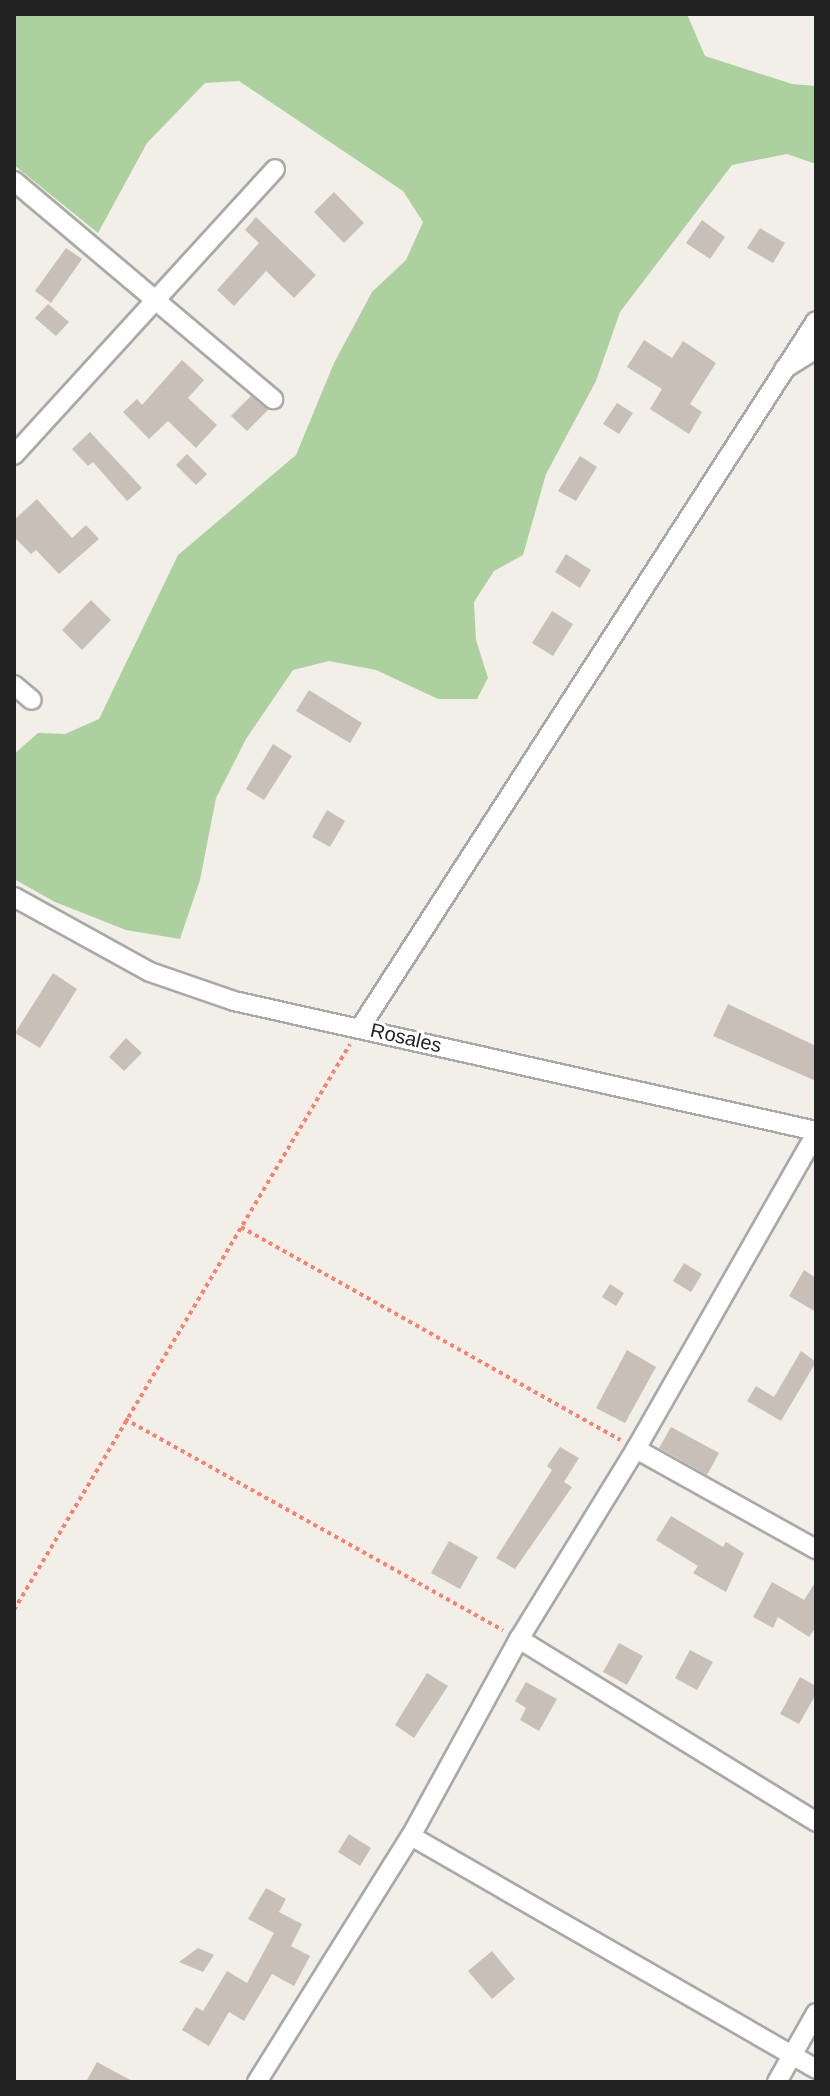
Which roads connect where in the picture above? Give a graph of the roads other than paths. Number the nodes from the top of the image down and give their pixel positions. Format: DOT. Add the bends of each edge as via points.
graph roads {
  1 [pos="275,169"];
  2 [pos="14,181"];
  3 [pos="158,298"];
  4 [pos="816,321"];
  5 [pos="816,349"];
  6 [pos="778,373"];
  7 [pos="273,399"];
  8 [pos="14,455"];
  9 [pos="14,685"];
  10 [pos="32,700"];
  11 [pos="14,897"];
  12 [pos="360,1028"];
  13 [pos="816,1132"];
  14 [pos="636,1449"];
  15 [pos="816,1549"];
  16 [pos="519,1639"];
  17 [pos="816,1822"];
  18 [pos="411,1836"];
  19 [pos="816,2013"];
  20 [pos="792,2055"];
  21 [pos="816,2069"];
  22 [pos="257,2082"];
  23 [pos="777,2082"];
  1 -- 3 [label="street"];
  2 -- 3 [label="street"];
  3 -- 7 [label="street"];
  3 -- 8 [label="street"];
  4 -- 6 [label="street"];
  5 -- 6 [label="street"];
  6 -- 12 [label="street"];
  9 -- 10 [label="street"];
  11 -- 12 [label="street, Rosales" via="150,972 234,1001"];
  12 -- 13 [label="street, Rosales"];
  13 -- 14 [label="street"];
  14 -- 15 [label="street"];
  14 -- 16 [label="street"];
  16 -- 17 [label="street"];
  16 -- 18 [label="street"];
  18 -- 20 [label="street"];
  18 -- 22 [label="street"];
  19 -- 20 [label="street"];
  20 -- 21 [label="street"];
  20 -- 23 [label="street"];
}
